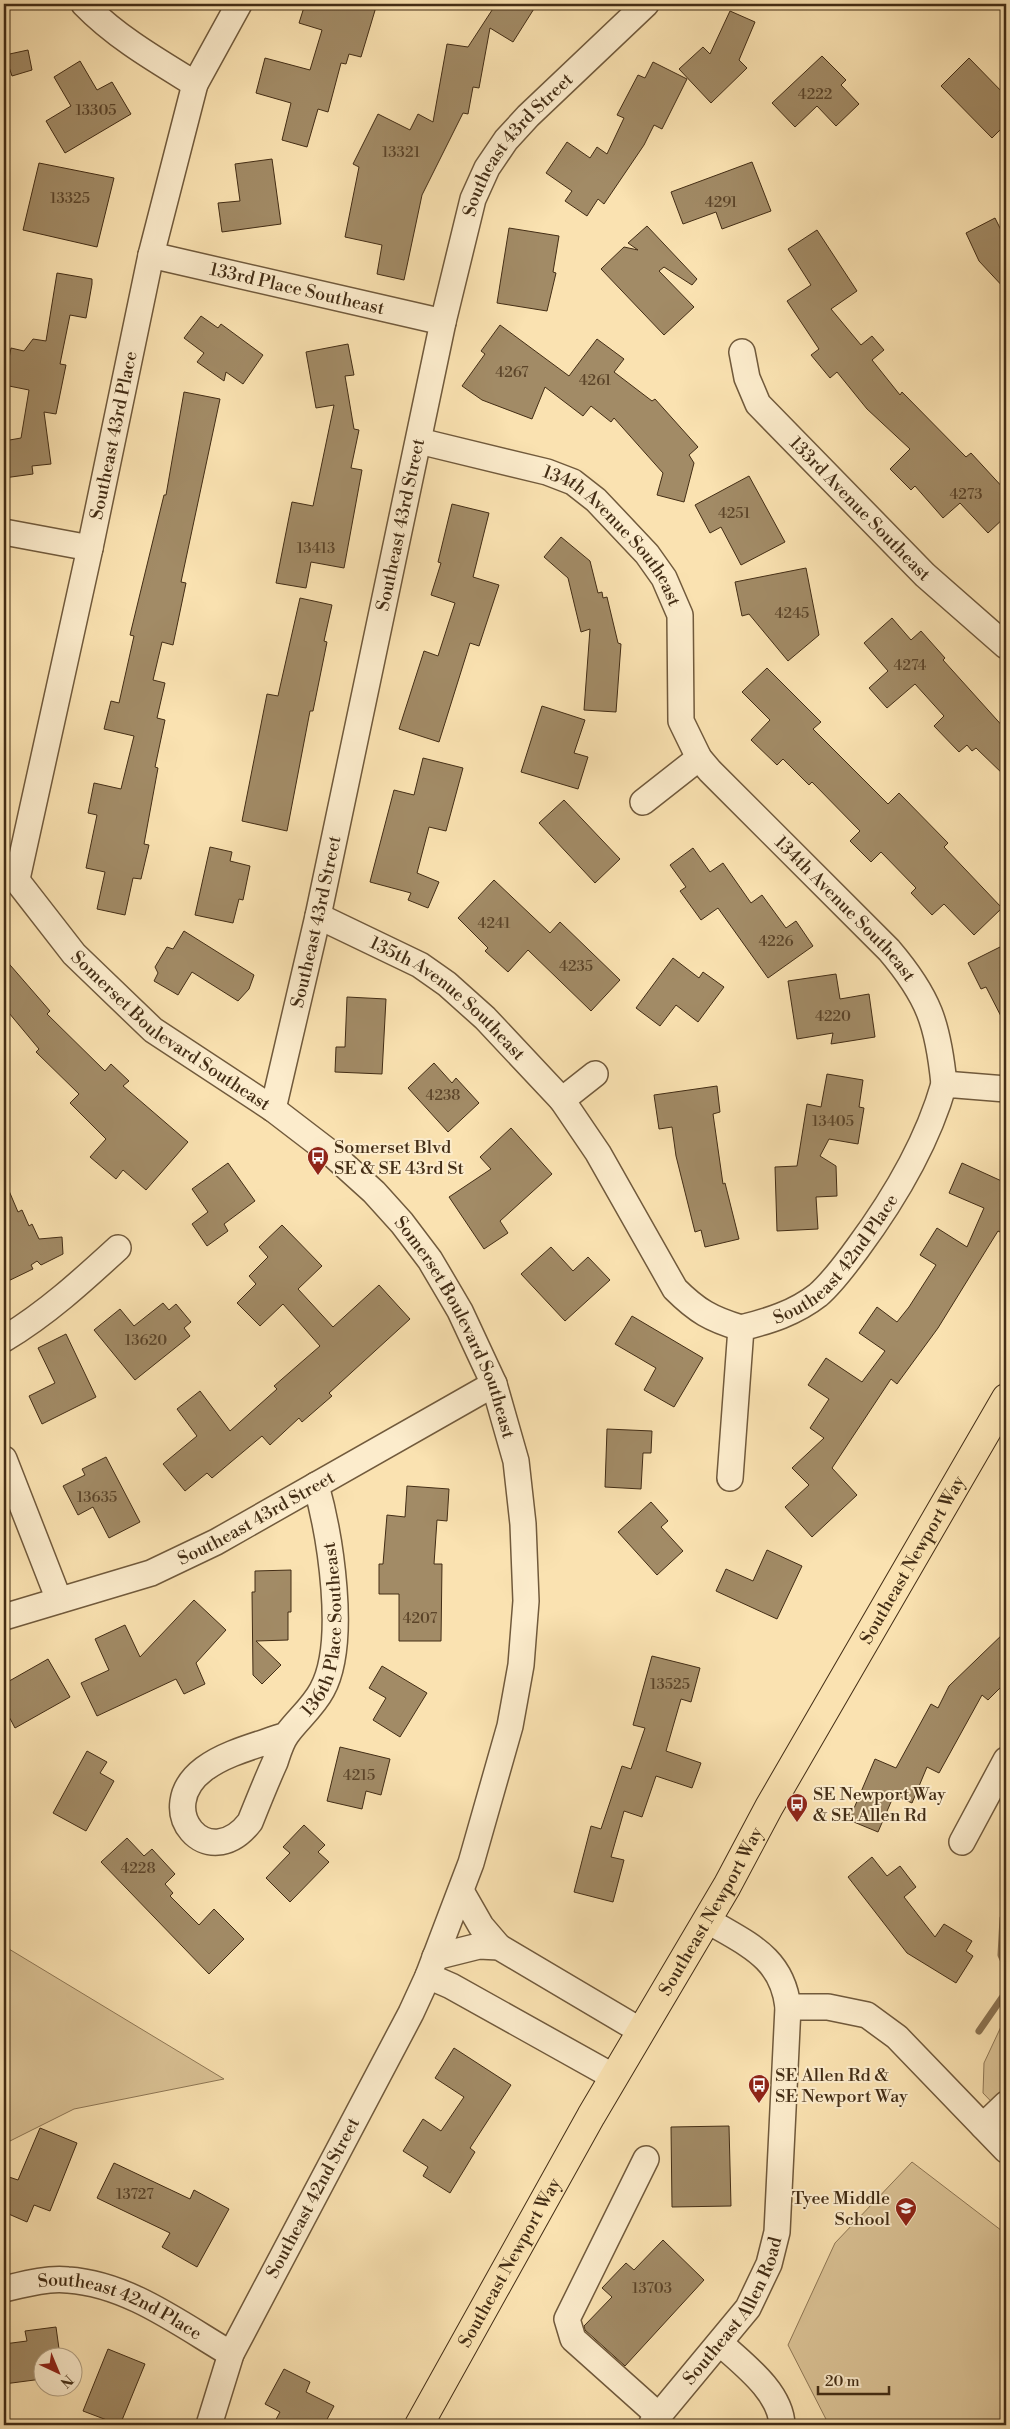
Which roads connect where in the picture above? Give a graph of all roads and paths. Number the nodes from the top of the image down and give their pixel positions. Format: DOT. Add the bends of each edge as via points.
graph roads {
  1 [pos="84,4"];
  2 [pos="239,4"];
  3 [pos="646,4"];
  4 [pos="195,84"];
  5 [pos="151,255"];
  6 [pos="443,322"];
  7 [pos="742,352"];
  8 [pos="419,441"];
  9 [pos="4,532"];
  10 [pos="90,548"];
  11 [pos="1006,646"];
  12 [pos="699,758"];
  13 [pos="643,802"];
  14 [pos="10,871"];
  15 [pos="318,916"];
  16 [pos="595,1074"];
  17 [pos="944,1084"];
  18 [pos="1006,1089"];
  19 [pos="562,1100"];
  20 [pos="273,1109"];
  21 [pos="118,1248"];
  22 [pos="741,1328"];
  23 [pos="4,1339"];
  24 [pos="494,1384"];
  25 [pos="1006,1398"];
  26 [pos="4,1459"];
  27 [pos="730,1478"];
  28 [pos="316,1484"];
  29 [pos="59,1600"];
  30 [pos="4,1617"];
  31 [pos="286,1735"];
  32 [pos="1006,1760"];
  33 [pos="962,1842"];
  34 [pos="461,1891"];
  35 [pos="707,1920"];
  36 [pos="499,1947"];
  37 [pos="432,1967"];
  38 [pos="788,2007"];
  39 [pos="641,2032"];
  40 [pos="614,2077"];
  41 [pos="1006,2104"];
  42 [pos="983,2126"];
  43 [pos="1006,2150"];
  44 [pos="646,2159"];
  45 [pos="4,2289"];
  46 [pos="720,2343"];
  47 [pos="231,2354"];
  48 [pos="654,2420"];
  49 [pos="210,2425"];
  50 [pos="419,2425"];
  51 [pos="782,2425"];
  1 -- 4 [label="street" via="140,50"];
  2 -- 4 [label="street, Southeast 43rd Place"];
  3 -- 6 [label="street, Southeast 43rd Street" via="528,116 487,168 473,199"];
  4 -- 5 [label="street, Southeast 43rd Place"];
  5 -- 6 [label="street, 133rd Place Southeast"];
  5 -- 10 [label="street, Southeast 43rd Place"];
  6 -- 8 [label="street, Southeast 43rd Street"];
  7 -- 11 [label="street, 133rd Avenue Southeast" via="747,378 758,404 925,575"];
  8 -- 12 [label="street, 134th Avenue Southeast" via="547,472 573,482 596,500 646,554 664,578 680,615 681,721"];
  8 -- 15 [label="street, Southeast 43rd Street"];
  9 -- 10 [label="street"];
  10 -- 14 [label="street, Southeast 43rd Place"];
  12 -- 13 [label="street"];
  12 -- 17 [label="street, 134th Avenue Southeast" via="908,973 922,993 933,1018 941,1049"];
  14 -- 20 [label="street, Somerset Boulevard Southeast" via="74,954 153,1030"];
  15 -- 19 [label="street, 135th Avenue Southeast" via="420,965 447,984 486,1018"];
  15 -- 20 [label="street, Southeast 43rd Street"];
  16 -- 19 [label="street"];
  17 -- 18 [label="street"];
  17 -- 22 [label="street, Southeast 42nd Place" via="935,1116 889,1206 836,1276 818,1295 796,1310"];
  19 -- 22 [label="street, 135th Avenue Southeast" via="598,1153 675,1289 692,1307 715,1320"];
  20 -- 24 [label="street, Somerset Boulevard Southeast" via="334,1155 402,1223 430,1260 460,1311"];
  21 -- 23 [label="street" via="59,1300"];
  22 -- 27 [label="street"];
  24 -- 28 [label="street, Southeast 43rd Street"];
  24 -- 34 [label="street, Somerset Boulevard Southeast" via="516,1461 526,1601 521,1665 510,1726"];
  25 -- 35 [label="main road, Southeast Newport Way" via="774,1798"];
  26 -- 29 [label="street"];
  28 -- 29 [label="street, Southeast 43rd Street" via="216,1542 151,1573"];
  28 -- 31 [label="street, 136th Place Southeast" via="331,1549 335,1630 332,1663 323,1689"];
  29 -- 30 [label="street, Southeast 43rd Street"];
  31 -- 31 [label="street, 136th Place Southeast" via="224,1758 204,1769 186,1786 182,1798 187,1829 203,1841 215,1844 232,1839 243,1831 250,1822"];
  32 -- 33 [label="street"];
  34 -- 36 [label="street"];
  34 -- 37 [label="street, Somerset Boulevard Southeast"];
  35 -- 38 [label="street, Southeast Allen Road" via="759,1952 773,1967 782,1979"];
  35 -- 39 [label="main road, Southeast Newport Way"];
  36 -- 37 [label="street" via="479,1946"];
  36 -- 39 [label="street"];
  37 -- 40 [label="street" via="451,1986"];
  37 -- 47 [label="street, Southeast 42nd Street" via="411,2013"];
  38 -- 42 [label="street" via="828,2007 867,2015 897,2037"];
  38 -- 46 [label="street, Southeast Allen Road" via="777,2232 759,2287 748,2308"];
  39 -- 40 [label="main road, Southeast Newport Way"];
  40 -- 50 [label="main road, Southeast Newport Way"];
  41 -- 42 [label="street"];
  42 -- 43 [label="street"];
  44 -- 48 [label="street" via="567,2319 573,2339"];
  45 -- 47 [label="street, Southeast 42nd Place" via="33,2281 67,2280 100,2285 133,2297"];
  46 -- 48 [label="street, Southeast Allen Road"];
  46 -- 51 [label="street" via="768,2388"];
  47 -- 49 [label="street, Southeast 42nd Street"];
}
